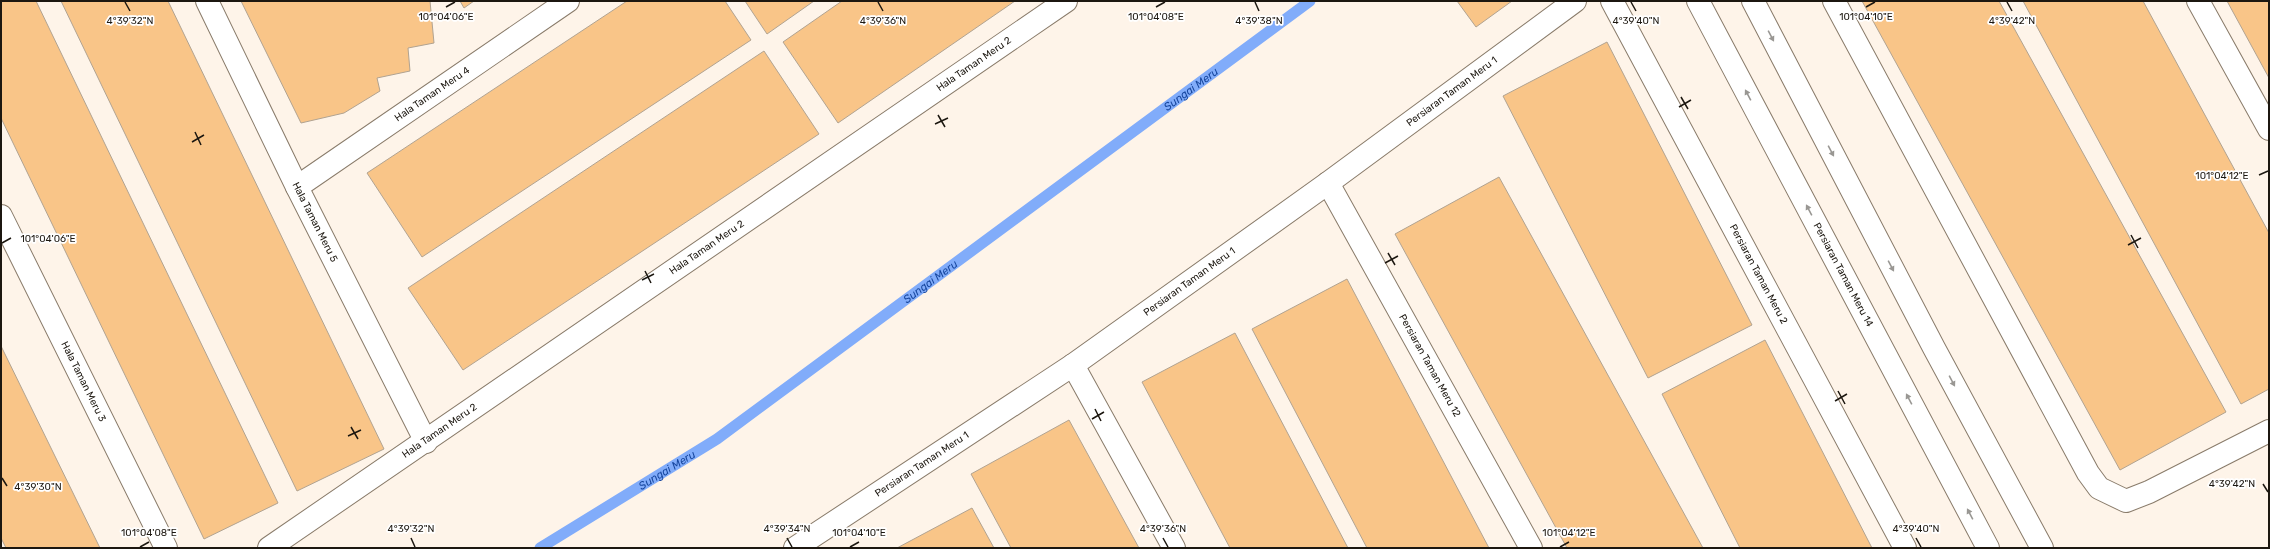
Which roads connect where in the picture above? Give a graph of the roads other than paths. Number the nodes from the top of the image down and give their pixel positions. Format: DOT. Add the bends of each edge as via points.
graph roads {
  1 [pos="207,1"];
  2 [pos="568,1"];
  3 [pos="1066,1"];
  4 [pos="1575,1"];
  5 [pos="1612,1"];
  6 [pos="1698,1"];
  7 [pos="1753,1"];
  8 [pos="1834,1"];
  9 [pos="2198,1"];
  10 [pos="2269,128"];
  11 [pos="1328,183"];
  12 [pos="297,187"];
  13 [pos="1,216"];
  14 [pos="1073,365"];
  15 [pos="2269,431"];
  16 [pos="426,442"];
  17 [pos="817,541"];
  18 [pos="166,548"];
  19 [pos="269,548"];
  20 [pos="795,548"];
  21 [pos="1174,548"];
  22 [pos="1531,548"];
  23 [pos="1906,548"];
  24 [pos="1988,548"];
  25 [pos="2042,548"];
  1 -- 12 [label="street, Hala Taman Meru 5"];
  2 -- 12 [label="street, Hala Taman Meru 4"];
  3 -- 16 [label="street, Hala Taman Meru 2"];
  4 -- 11 [label="street, Persiaran Taman Meru 1"];
  5 -- 23 [label="street, Persiaran Taman Meru 2"];
  24 -- 6 [label="street, Persiaran Taman Meru 14, one-way"];
  7 -- 25 [label="street, one-way" via="1934,348"];
  8 -- 15 [label="street" via="2088,473 2099,488 2126,501 2150,492"];
  9 -- 10 [label="street"];
  11 -- 14 [label="street, Persiaran Taman Meru 1"];
  11 -- 22 [label="street, Persiaran Taman Meru 12"];
  12 -- 16 [label="street, Hala Taman Meru 5"];
  13 -- 18 [label="street, Hala Taman Meru 3"];
  14 -- 17 [label="street, Persiaran Taman Meru 1"];
  14 -- 21 [label="street"];
  16 -- 19 [label="street, Hala Taman Meru 2"];
  17 -- 20 [label="street, Persiaran Taman Meru 1"];
}
